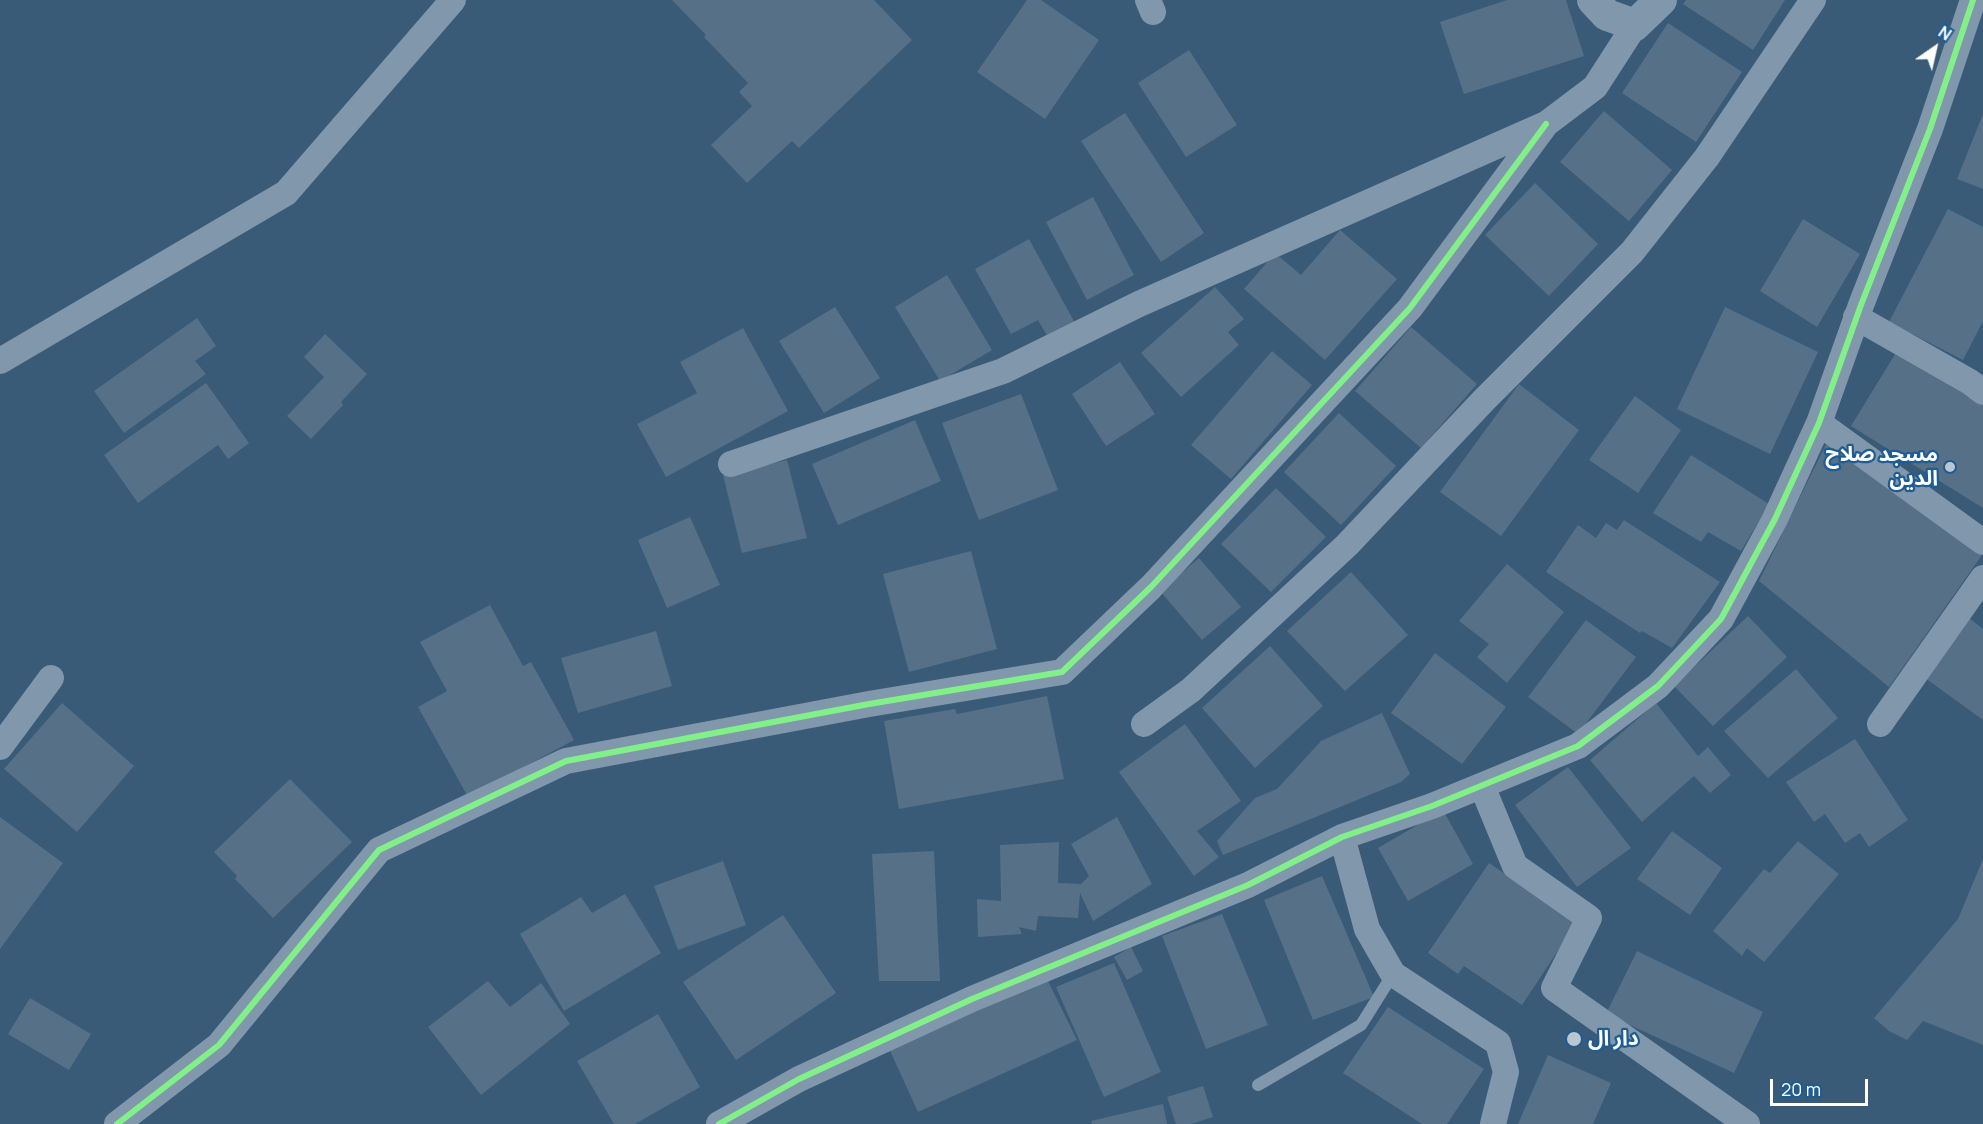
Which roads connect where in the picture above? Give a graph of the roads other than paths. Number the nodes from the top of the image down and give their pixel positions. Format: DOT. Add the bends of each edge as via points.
graph roads {
  1 [pos="453,0"];
  2 [pos="1593,0"];
  3 [pos="1661,0"];
  4 [pos="1813,0"];
  5 [pos="1973,0"];
  6 [pos="1635,25"];
  7 [pos="1546,124"];
  8 [pos="1856,317"];
  9 [pos="0,361"];
  10 [pos="1983,392"];
  11 [pos="1819,423"];
  12 [pos="731,464"];
  13 [pos="1983,542"];
  14 [pos="1983,578"];
  15 [pos="51,678"];
  16 [pos="1144,724"];
  17 [pos="1880,724"];
  18 [pos="0,747"];
  19 [pos="1482,786"];
  20 [pos="1342,837"];
  21 [pos="1393,974"];
  22 [pos="1258,1085"];
  23 [pos="117,1124"];
  24 [pos="719,1124"];
  25 [pos="1493,1124"];
  26 [pos="1747,1124"];
  1 -- 9 [label="street" via="286,193"];
  2 -- 6 [label="street" via="1607,15"];
  3 -- 6 [label="street"];
  4 -- 16 [label="street" via="1707,157 1632,252 1347,545 1191,690"];
  5 -- 8 [label="street" via="1930,129"];
  6 -- 7 [label="street" via="1595,87"];
  7 -- 12 [label="street" via="1140,304 1003,370"];
  7 -- 23 [label="street" via="1410,308 1151,587 1062,672 566,761 379,850 219,1045"];
  8 -- 10 [label="street"];
  8 -- 11 [label="street"];
  11 -- 13 [label="street"];
  11 -- 19 [label="street" via="1775,519 1721,619 1658,686 1578,746"];
  14 -- 17 [label="street"];
  15 -- 18 [label="street"];
  19 -- 20 [label="street"];
  19 -- 26 [label="street" via="1515,866 1589,918 1554,988"];
  20 -- 21 [label="street" via="1367,929"];
  20 -- 24 [label="street" via="1248,885 961,1004 799,1078"];
  21 -- 22 [label="lane" via="1361,1025"];
  21 -- 25 [label="street" via="1498,1043 1506,1072"];
}
